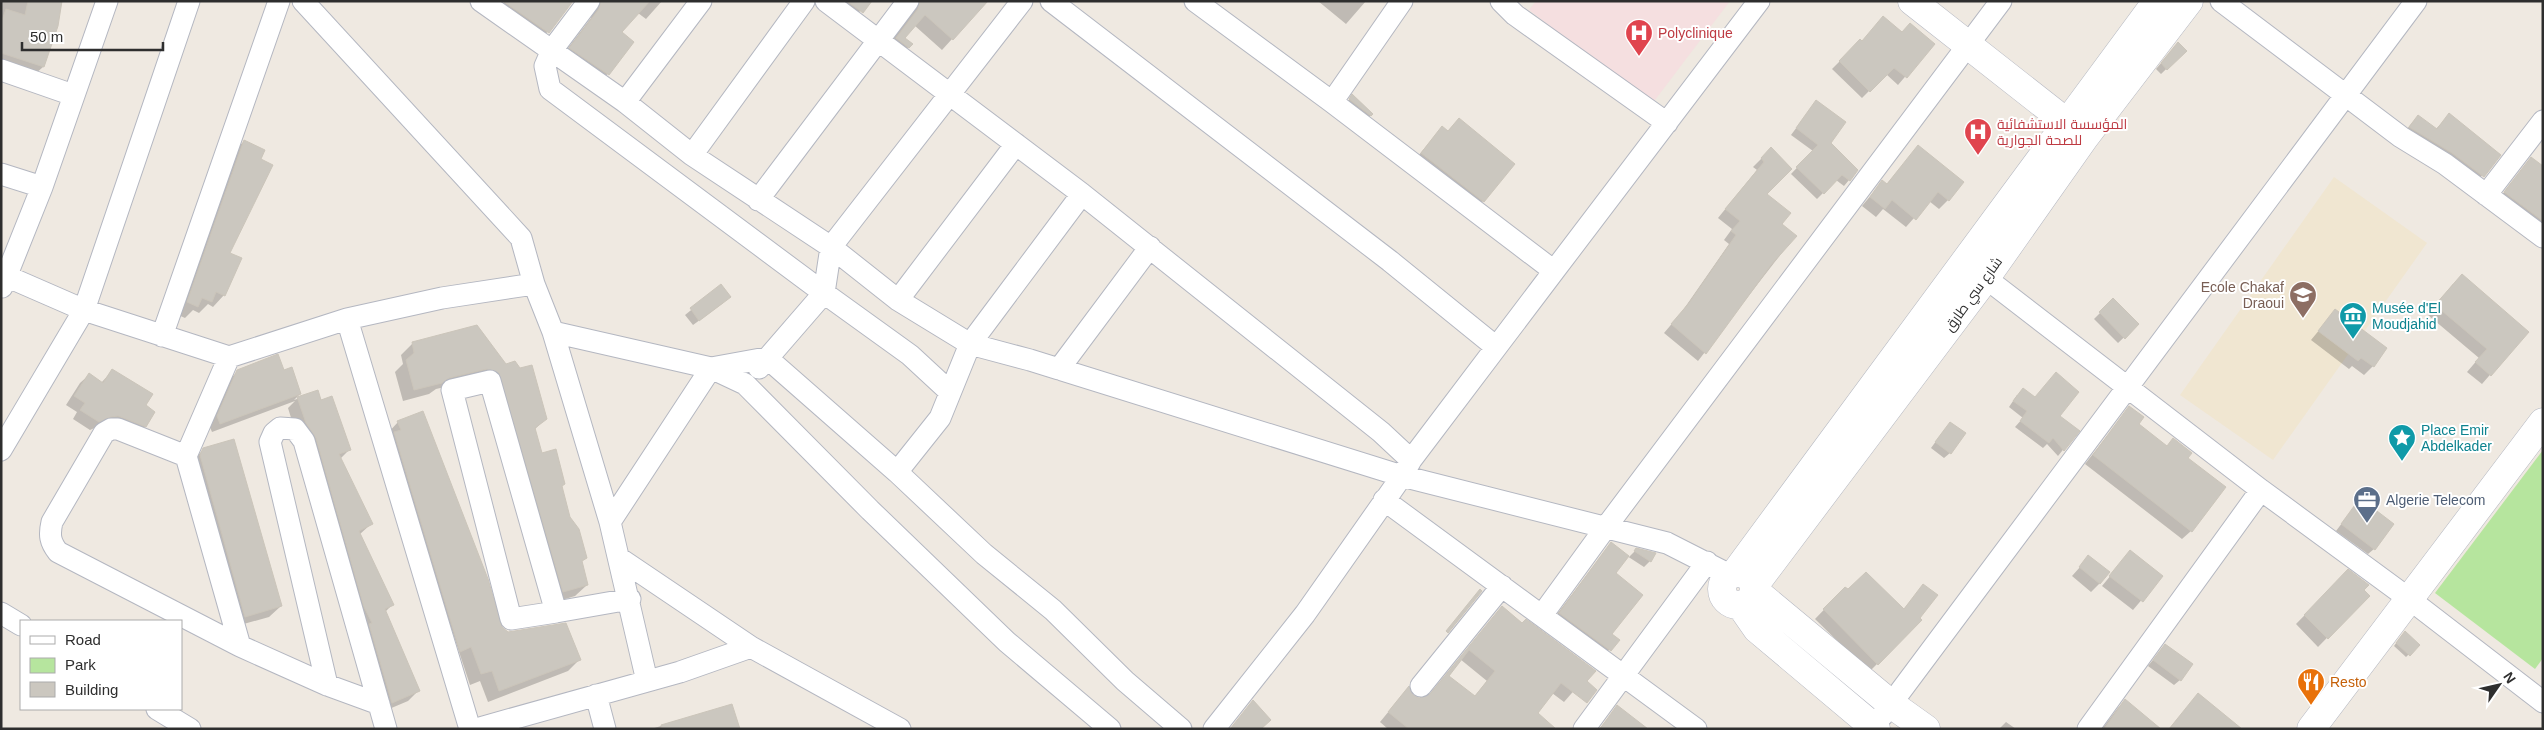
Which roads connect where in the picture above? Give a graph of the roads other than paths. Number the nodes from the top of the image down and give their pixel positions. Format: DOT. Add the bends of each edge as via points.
graph roads {
  1 [pos="106,1"];
  2 [pos="188,1"];
  3 [pos="279,1"];
  4 [pos="303,1"];
  5 [pos="589,1"];
  6 [pos="701,1"];
  7 [pos="804,1"];
  8 [pos="826,1"];
  9 [pos="908,1"];
  10 [pos="1022,1"];
  11 [pos="1052,1"];
  12 [pos="1195,1"];
  13 [pos="1402,1"];
  14 [pos="1759,1"];
  15 [pos="1912,1"];
  16 [pos="2001,1"];
  17 [pos="2157,1"];
  18 [pos="2188,1"];
  19 [pos="2221,1"];
  20 [pos="2416,1"];
  21 [pos="483,2"];
  22 [pos="1514,6"];
  23 [pos="878,41"];
  24 [pos="1968,46"];
  25 [pos="552,50"];
  26 [pos="1,70"];
  27 [pos="950,94"];
  28 [pos="2347,94"];
  29 [pos="73,95"];
  30 [pos="625,102"];
  31 [pos="1332,102"];
  32 [pos="2543,121"];
  33 [pos="1667,123"];
  34 [pos="2075,130"];
  35 [pos="1016,144"];
  36 [pos="692,155"];
  37 [pos="1,174"];
  38 [pos="42,187"];
  39 [pos="1082,194"];
  40 [pos="2486,195"];
  41 [pos="758,200"];
  42 [pos="2543,238"];
  43 [pos="1150,247"];
  44 [pos="831,248"];
  45 [pos="1554,270"];
  46 [pos="1975,271"];
  47 [pos="4,282"];
  48 [pos="534,284"];
  49 [pos="824,293"];
  50 [pos="898,300"];
  51 [pos="84,310"];
  52 [pos="347,319"];
  53 [pos="553,332"];
  54 [pos="162,336"];
  55 [pos="970,344"];
  56 [pos="1496,347"];
  57 [pos="229,357"];
  58 [pos="767,358"];
  59 [pos="711,368"];
  60 [pos="1059,368"];
  61 [pos="745,384"];
  62 [pos="2129,387"];
  63 [pos="950,392"];
  64 [pos="2543,422"];
  65 [pos="1,450"];
  66 [pos="186,456"];
  67 [pos="1407,468"];
  68 [pos="897,472"];
  69 [pos="2261,490"];
  70 [pos="1384,500"];
  71 [pos="610,522"];
  72 [pos="1606,526"];
  73 [pos="619,558"];
  74 [pos="1737,582"];
  75 [pos="1502,586"];
  76 [pos="2408,598"];
  77 [pos="630,600"];
  78 [pos="556,612"];
  79 [pos="1,613"];
  80 [pos="1542,615"];
  81 [pos="20,624"];
  82 [pos="240,646"];
  83 [pos="751,647"];
  84 [pos="1624,676"];
  85 [pos="647,681"];
  86 [pos="327,685"];
  87 [pos="1422,686"];
  88 [pos="596,694"];
  89 [pos="2543,702"];
  90 [pos="379,704"];
  91 [pos="1891,704"];
  92 [pos="160,710"];
  93 [pos="894,725"];
  94 [pos="1874,728"];
  95 [pos="190,729"];
  96 [pos="386,729"];
  97 [pos="470,729"];
  98 [pos="476,729"];
  99 [pos="605,729"];
  100 [pos="865,729"];
  101 [pos="1110,729"];
  102 [pos="1181,729"];
  103 [pos="1214,729"];
  104 [pos="1584,729"];
  105 [pos="1696,729"];
  106 [pos="1926,729"];
  107 [pos="2088,729"];
  108 [pos="2311,729"];
  1 -- 29 [label="street"];
  2 -- 51 [label="street"];
  3 -- 54 [label="street"];
  4 -- 48 [label="street" via="521,238"];
  5 -- 25 [label="street"];
  6 -- 30 [label="street"];
  7 -- 36 [label="street"];
  8 -- 23 [label="street"];
  9 -- 23 [label="street"];
  10 -- 27 [label="street"];
  11 -- 56 [label="street"];
  12 -- 31 [label="street"];
  13 -- 31 [label="street"];
  14 -- 33 [label="street"];
  15 -- 24 [label="street"];
  16 -- 24 [label="street"];
  17 -- 34 [label="street, شارع سي طارق"];
  18 -- 34 [label="street, شارع سي طارق"];
  19 -- 28 [label="street"];
  20 -- 28 [label="street"];
  21 -- 25 [label="street"];
  22 -- 33 [label="street"];
  23 -- 27 [label="street"];
  23 -- 41 [label="street"];
  24 -- 34 [label="street"];
  24 -- 72 [label="street"];
  25 -- 30 [label="street"];
  25 -- 49 [label="street" via="545,66 550,89"];
  26 -- 29 [label="street"];
  27 -- 35 [label="street"];
  27 -- 44 [label="street"];
  28 -- 40 [label="street" via="2401,137"];
  28 -- 62 [label="street"];
  29 -- 38 [label="street"];
  30 -- 36 [label="street"];
  31 -- 45 [label="street"];
  32 -- 40 [label="street"];
  33 -- 45 [label="street"];
  34 -- 46 [label="street, شارع سي طارق"];
  35 -- 39 [label="street"];
  35 -- 50 [label="street"];
  36 -- 41 [label="street"];
  37 -- 38 [label="street"];
  38 -- 47 [label="street"];
  39 -- 43 [label="street"];
  39 -- 55 [label="street"];
  40 -- 42 [label="street"];
  41 -- 44 [label="street"];
  43 -- 60 [label="street"];
  43 -- 67 [label="street" via="1381,432"];
  44 -- 49 [label="street"];
  44 -- 50 [label="street"];
  45 -- 56 [label="street"];
  46 -- 62 [label="street"];
  46 -- 74 [label="street, شارع سي طارق"];
  47 -- 51 [label="street"];
  48 -- 52 [label="street" via="442,298"];
  48 -- 53 [label="street"];
  49 -- 58 [label="street"];
  49 -- 63 [label="street" via="910,355"];
  50 -- 55 [label="street"];
  51 -- 54 [label="street"];
  51 -- 65 [label="street"];
  52 -- 57 [label="street"];
  52 -- 97 [label="street"];
  53 -- 59 [label="street"];
  53 -- 71 [label="street"];
  54 -- 57 [label="street"];
  55 -- 60 [label="street"];
  55 -- 63 [label="street"];
  56 -- 67 [label="street"];
  57 -- 66 [label="street"];
  58 -- 59 [label="street"];
  58 -- 61 [label="street"];
  58 -- 68 [label="street"];
  59 -- 61 [label="street"];
  59 -- 71 [label="street"];
  60 -- 67 [label="street"];
  61 -- 101 [label="street" via="1007,642"];
  62 -- 69 [label="street"];
  62 -- 91 [label="street"];
  63 -- 68 [label="street" via="940,418"];
  64 -- 76 [label="street"];
  66 -- 82 [label="street"];
  66 -- 82 [label="street" via="118,429 104,433 52,522 52,544 58,552"];
  67 -- 70 [label="street"];
  67 -- 72 [label="street"];
  68 -- 102 [label="street"];
  69 -- 76 [label="street"];
  69 -- 107 [label="street"];
  70 -- 75 [label="street"];
  70 -- 103 [label="street" via="1304,614"];
  71 -- 73 [label="street"];
  72 -- 74 [label="street" via="1667,543"];
  72 -- 80 [label="street"];
  73 -- 77 [label="street"];
  73 -- 83 [label="street"];
  74 -- 84 [label="street"];
  74 -- 91 [label="street"];
  74 -- 94 [label="street" via="1757,629"];
  75 -- 80 [label="street"];
  75 -- 87 [label="street"];
  76 -- 89 [label="street"];
  76 -- 108 [label="street"];
  77 -- 78 [label="street"];
  77 -- 85 [label="street"];
  78 -- 78 [label="street" via="490,381 452,390 511,620"];
  79 -- 81 [label="street"];
  80 -- 84 [label="street"];
  82 -- 86 [label="street"];
  83 -- 85 [label="street"];
  83 -- 93 [label="street"];
  84 -- 104 [label="street"];
  84 -- 105 [label="street"];
  85 -- 88 [label="street"];
  86 -- 90 [label="street"];
  86 -- 90 [label="street" via="270,442 274,433 286,427 295,429 304,441"];
  88 -- 98 [label="street"];
  88 -- 99 [label="street"];
  90 -- 96 [label="street"];
  91 -- 94 [label="street"];
  91 -- 106 [label="street"];
  92 -- 95 [label="street"];
  93 -- 100 [label="street"];
}
